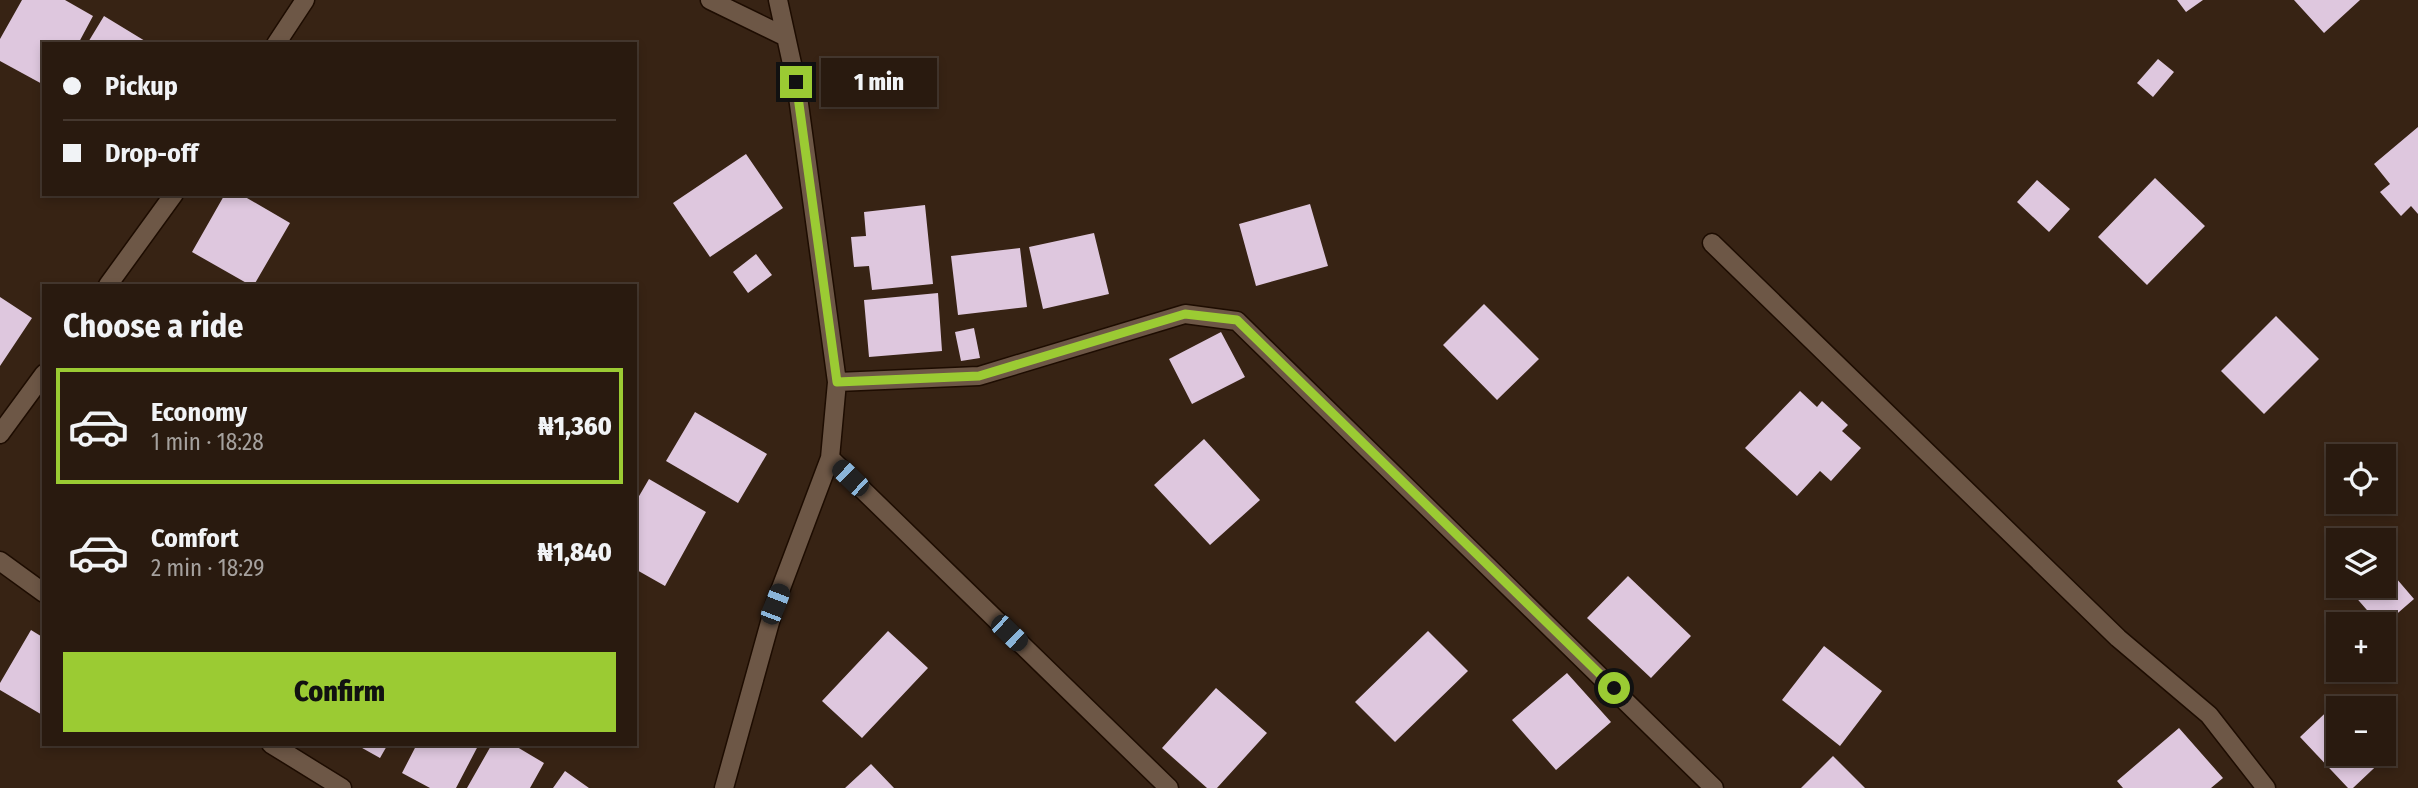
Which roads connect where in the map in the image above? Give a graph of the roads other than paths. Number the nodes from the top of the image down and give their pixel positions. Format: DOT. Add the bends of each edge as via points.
graph roads {
  1 [pos="305,0"];
  2 [pos="710,0"];
  3 [pos="778,0"];
  4 [pos="786,37"];
  5 [pos="277,42"];
  6 [pos="173,196"];
  7 [pos="1712,243"];
  8 [pos="109,284"];
  9 [pos="42,377"];
  10 [pos="837,382"];
  11 [pos="0,434"];
  12 [pos="830,458"];
  13 [pos="2,569"];
  14 [pos="42,592"];
  15 [pos="274,746"];
  16 [pos="342,788"];
  17 [pos="724,788"];
  18 [pos="1169,788"];
  19 [pos="1714,788"];
  20 [pos="2266,788"];
  1 -- 5 [label="street"];
  2 -- 4 [label="street"];
  3 -- 4 [label="street"];
  4 -- 10 [label="street"];
  6 -- 8 [label="street"];
  7 -- 20 [label="street" via="2118,638 2208,715"];
  9 -- 11 [label="street"];
  10 -- 12 [label="street"];
  10 -- 19 [label="street" via="979,376 1185,314 1237,320"];
  12 -- 17 [label="street" via="775,604"];
  12 -- 18 [label="street"];
  13 -- 14 [label="street"];
  15 -- 16 [label="street"];
}
